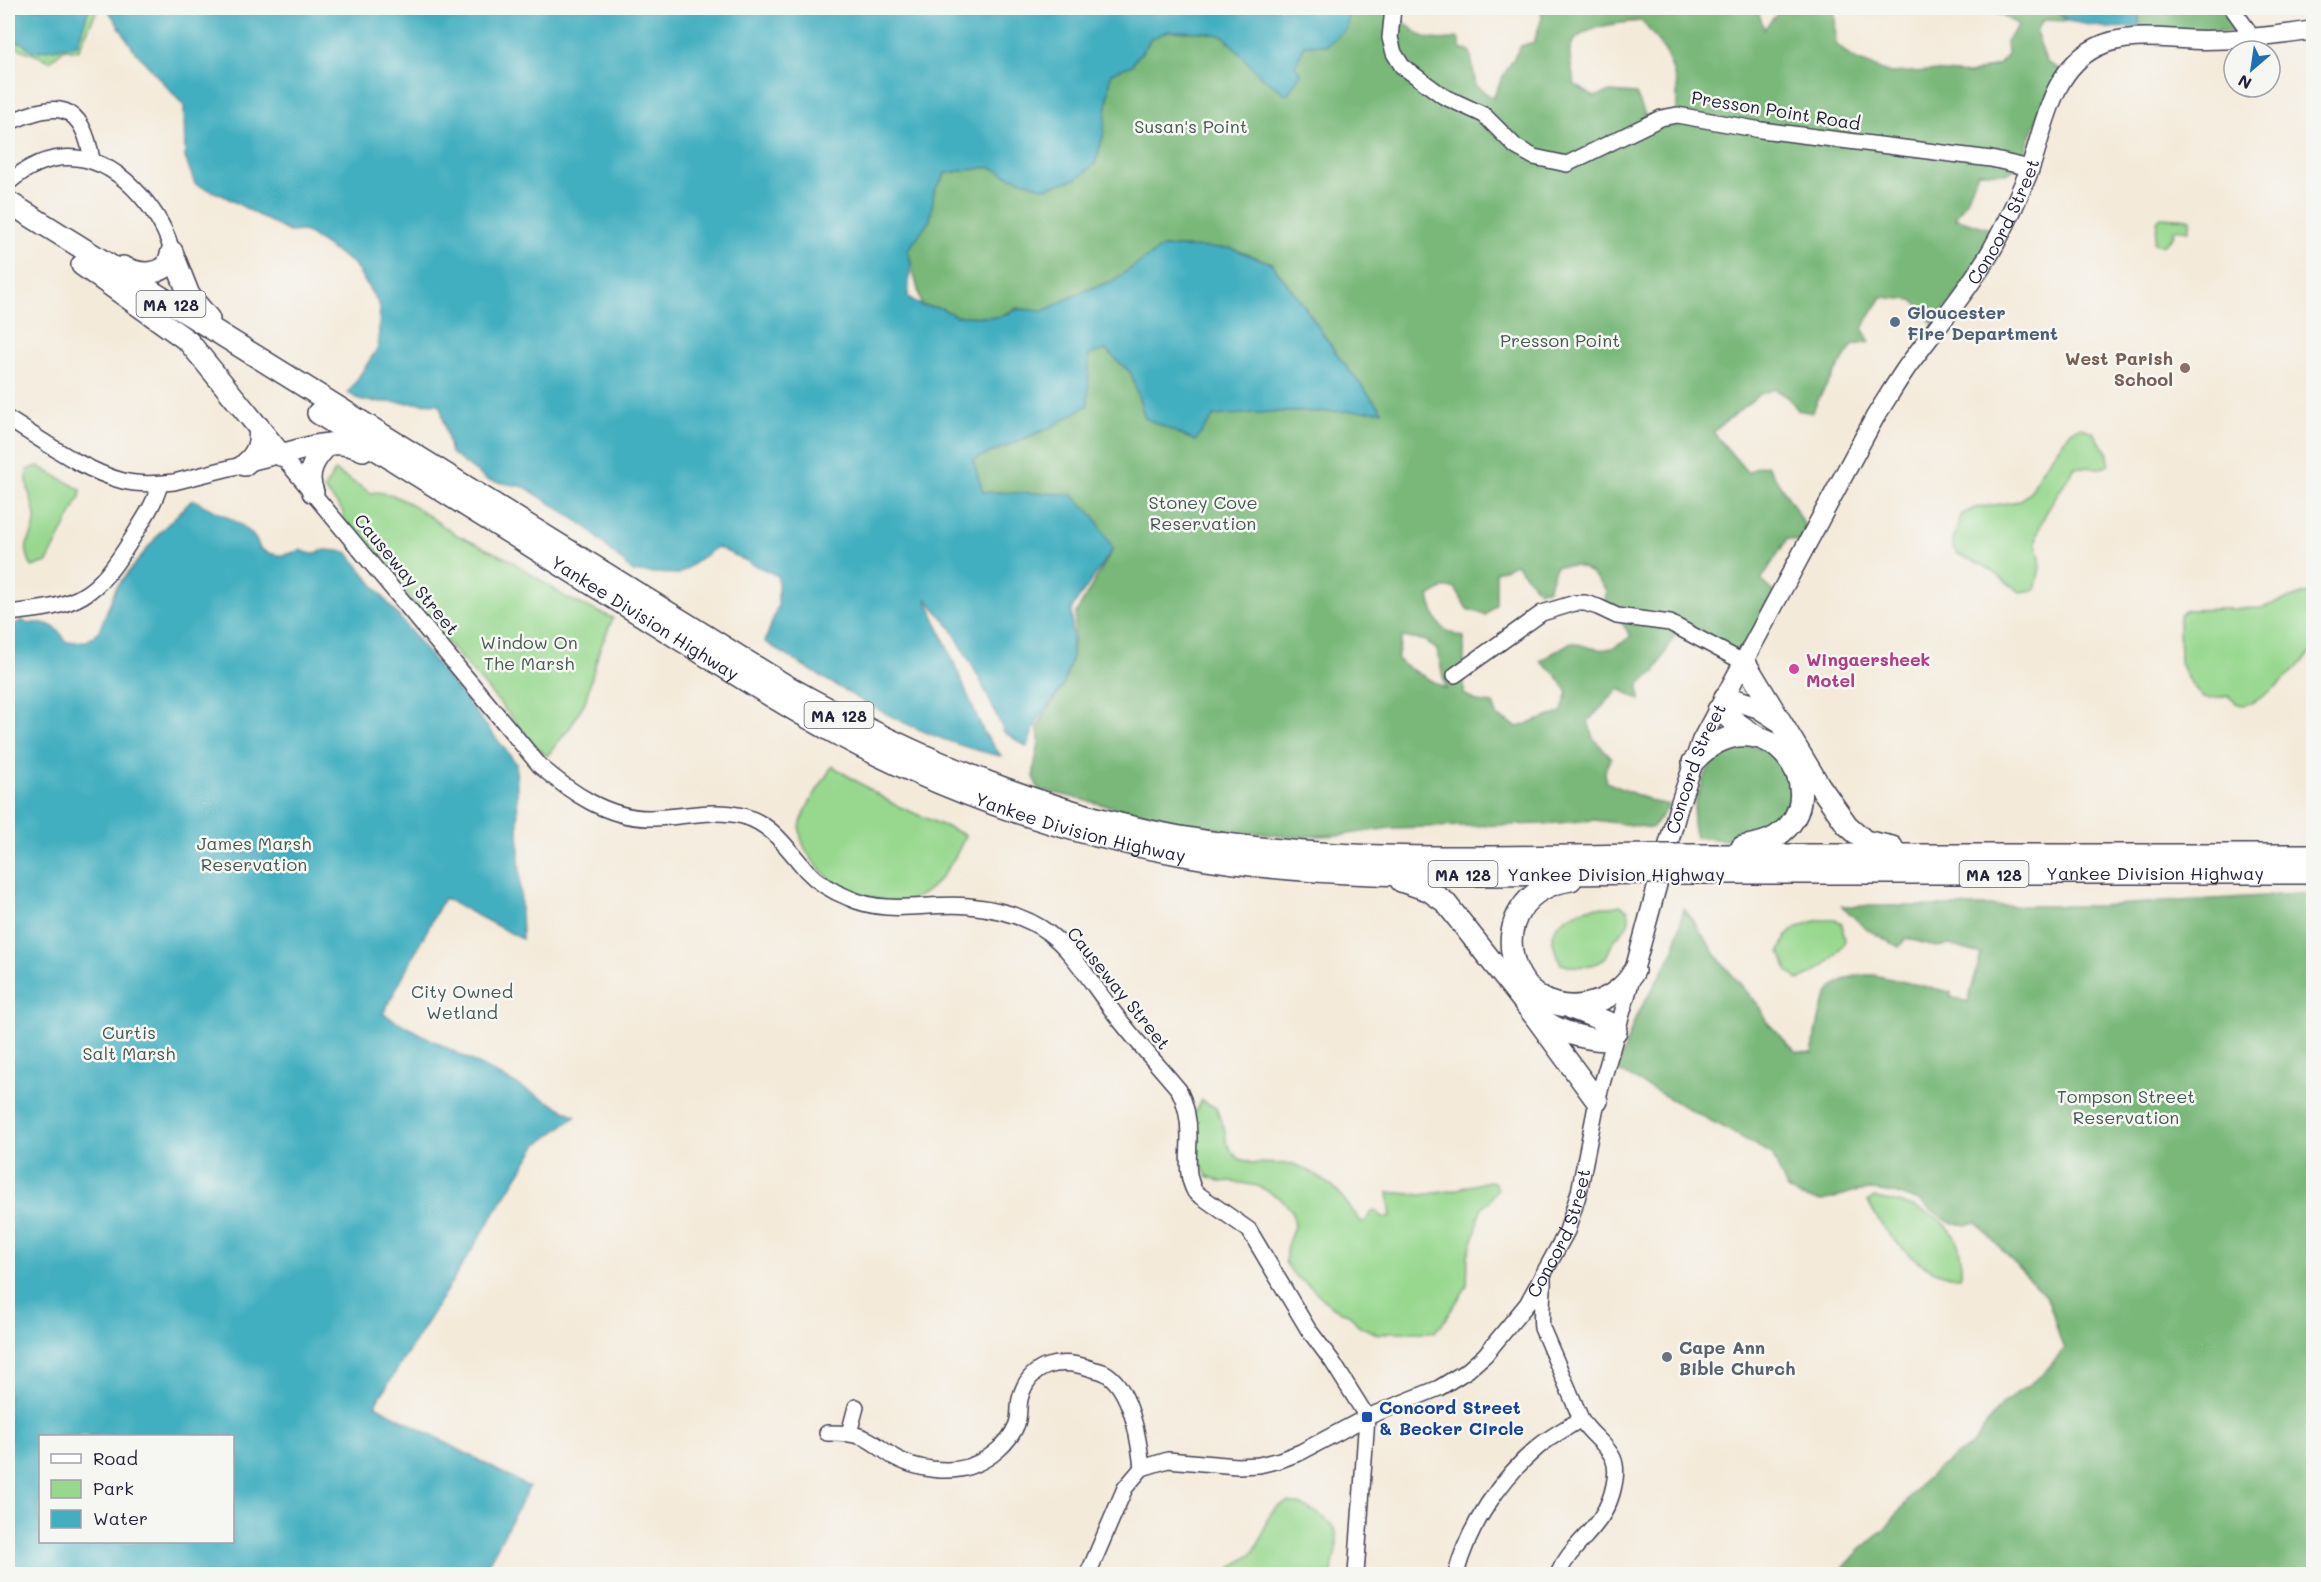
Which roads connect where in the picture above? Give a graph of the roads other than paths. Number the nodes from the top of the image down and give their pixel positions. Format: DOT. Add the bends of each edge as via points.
graph roads {
  1 [pos="1393,8"];
  2 [pos="2232,8"];
  3 [pos="2313,30"];
  4 [pos="2250,39"];
  5 [pos="2222,40"];
  6 [pos="8,123"];
  7 [pos="92,160"];
  8 [pos="2030,168"];
  9 [pos="8,183"];
  10 [pos="11,210"];
  11 [pos="172,252"];
  12 [pos="82,266"];
  13 [pos="335,406"];
  14 [pos="8,419"];
  15 [pos="259,427"];
  16 [pos="329,444"];
  17 [pos="281,455"];
  18 [pos="244,465"];
  19 [pos="160,483"];
  20 [pos="314,492"];
  21 [pos="490,520"];
  22 [pos="8,613"];
  23 [pos="1744,661"];
  24 [pos="1455,675"];
  25 [pos="1721,703"];
  26 [pos="1782,725"];
  27 [pos="1758,737"];
  28 [pos="1693,762"];
  29 [pos="2033,855"];
  30 [pos="2313,855"];
  31 [pos="1679,861"];
  32 [pos="1648,864"];
  33 [pos="1281,868"];
  34 [pos="2313,873"];
  35 [pos="1634,971"];
  36 [pos="1568,1006"];
  37 [pos="1534,1015"];
  38 [pos="1616,1031"];
  39 [pos="1597,1101"];
  40 [pos="1542,1276"];
  41 [pos="856,1407"];
  42 [pos="1367,1417"];
  43 [pos="1581,1419"];
  44 [pos="827,1433"];
  45 [pos="849,1433"];
  46 [pos="1142,1468"];
  47 [pos="1088,1575"];
  48 [pos="1356,1575"];
  49 [pos="1456,1575"];
  50 [pos="1558,1575"];
  1 -- 8 [label="street, Presson Point Road" via="1390,38 1402,66 1443,96 1484,114 1516,147 1534,158 1567,164 1661,118 1677,115 1761,130 1991,159"];
  2 -- 4 [label="street"];
  3 -- 4 [label="main road, Concord Street"];
  5 -- 8 [label="main road, Concord Street" via="2140,38 2098,47 2074,65 2056,91"];
  6 -- 7 [label="street" via="45,109 66,111 87,135"];
  7 -- 9 [label="street" via="51,159 25,170"];
  7 -- 11 [label="street" via="114,171 136,191 161,224"];
  8 -- 23 [label="main road, Concord Street" via="1990,253 1875,417"];
  10 -- 11 [label="highway" via="138,272 164,268"];
  10 -- 12 [label="highway, Yankee Division Highway / MA 128"];
  10 -- 13 [label="highway, Yankee Division Highway / MA 128"];
  11 -- 13 [label="highway" via="189,295 201,312"];
  12 -- 15 [label="highway" via="188,341"];
  12 -- 21 [label="highway, Yankee Division Highway / MA 128"];
  13 -- 32 [label="highway, Yankee Division Highway / MA 128" via="817,703 910,750 1024,796 1143,828 1277,850"];
  14 -- 19 [label="street" via="93,469 123,481"];
  15 -- 17 [label="highway"];
  15 -- 18 [label="highway" via="258,449"];
  16 -- 17 [label="highway"];
  16 -- 20 [label="highway" via="311,470 309,480"];
  16 -- 21 [label="highway" via="354,445"];
  17 -- 18 [label="street"];
  17 -- 20 [label="street, Causeway Street"];
  18 -- 19 [label="street"];
  19 -- 22 [label="street" via="137,530 99,585 60,606"];
  20 -- 42 [label="street, Causeway Street" via="540,766 577,796 648,818 693,813 742,816 756,821 786,845 807,871 834,892 870,906 892,909 950,905 1017,914 1067,949 1179,1090 1185,1102 1190,1134 1189,1173 1195,1192 1249,1230 1291,1303"];
  21 -- 33 [label="highway, Yankee Division Highway / MA 128" via="797,711 916,772 1005,808 1115,840 1184,855"];
  23 -- 24 [label="street" via="1670,623 1617,616 1575,603 1542,613"];
  23 -- 25 [label="main road, Concord Street"];
  23 -- 26 [label="highway"];
  25 -- 26 [label="highway" via="1758,707"];
  25 -- 27 [label="highway"];
  25 -- 28 [label="main road, Concord Street"];
  26 -- 29 [label="highway" via="1849,829 1866,841 1899,848"];
  27 -- 28 [label="highway" via="1741,735 1715,742"];
  27 -- 31 [label="highway" via="1783,752 1796,771 1800,795 1792,821 1764,842"];
  28 -- 35 [label="main road, Concord Street"];
  29 -- 30 [label="highway, Yankee Division Highway / MA 128"];
  29 -- 31 [label="highway, Yankee Division Highway / MA 128"];
  31 -- 32 [label="highway, Yankee Division Highway / MA 128, bridge"];
  31 -- 34 [label="highway, Yankee Division Highway / MA 128"];
  32 -- 33 [label="highway, Yankee Division Highway / MA 128" via="1392,874"];
  32 -- 36 [label="highway" via="1563,882 1537,892 1521,908 1510,941 1517,971 1535,994"];
  33 -- 37 [label="highway" via="1396,880 1428,890 1451,909"];
  35 -- 36 [label="highway" via="1607,998 1584,1006"];
  35 -- 38 [label="street, Concord Street"];
  36 -- 38 [label="highway" via="1610,1023"];
  37 -- 38 [label="highway" via="1562,1030 1589,1038 1606,1040"];
  37 -- 39 [label="highway"];
  38 -- 39 [label="street, Concord Street"];
  39 -- 40 [label="street, Concord Street" via="1580,1192 1567,1231"];
  40 -- 42 [label="street, Concord Street" via="1527,1304 1468,1370 1439,1388"];
  40 -- 43 [label="street" via="1542,1328"];
  41 -- 45 [label="street"];
  42 -- 46 [label="street, Concord Street" via="1301,1452 1259,1465 1168,1460"];
  42 -- 48 [label="street"];
  43 -- 49 [label="street" via="1539,1447 1515,1470 1462,1551"];
  43 -- 50 [label="street" via="1612,1456 1616,1466 1614,1485 1604,1513"];
  44 -- 45 [label="street"];
  45 -- 46 [label="street" via="920,1467 945,1470 973,1465 1004,1446 1017,1426 1020,1398 1027,1383 1040,1368 1057,1362 1106,1374 1121,1390 1138,1433"];
  46 -- 47 [label="street" via="1125,1488"];
}
